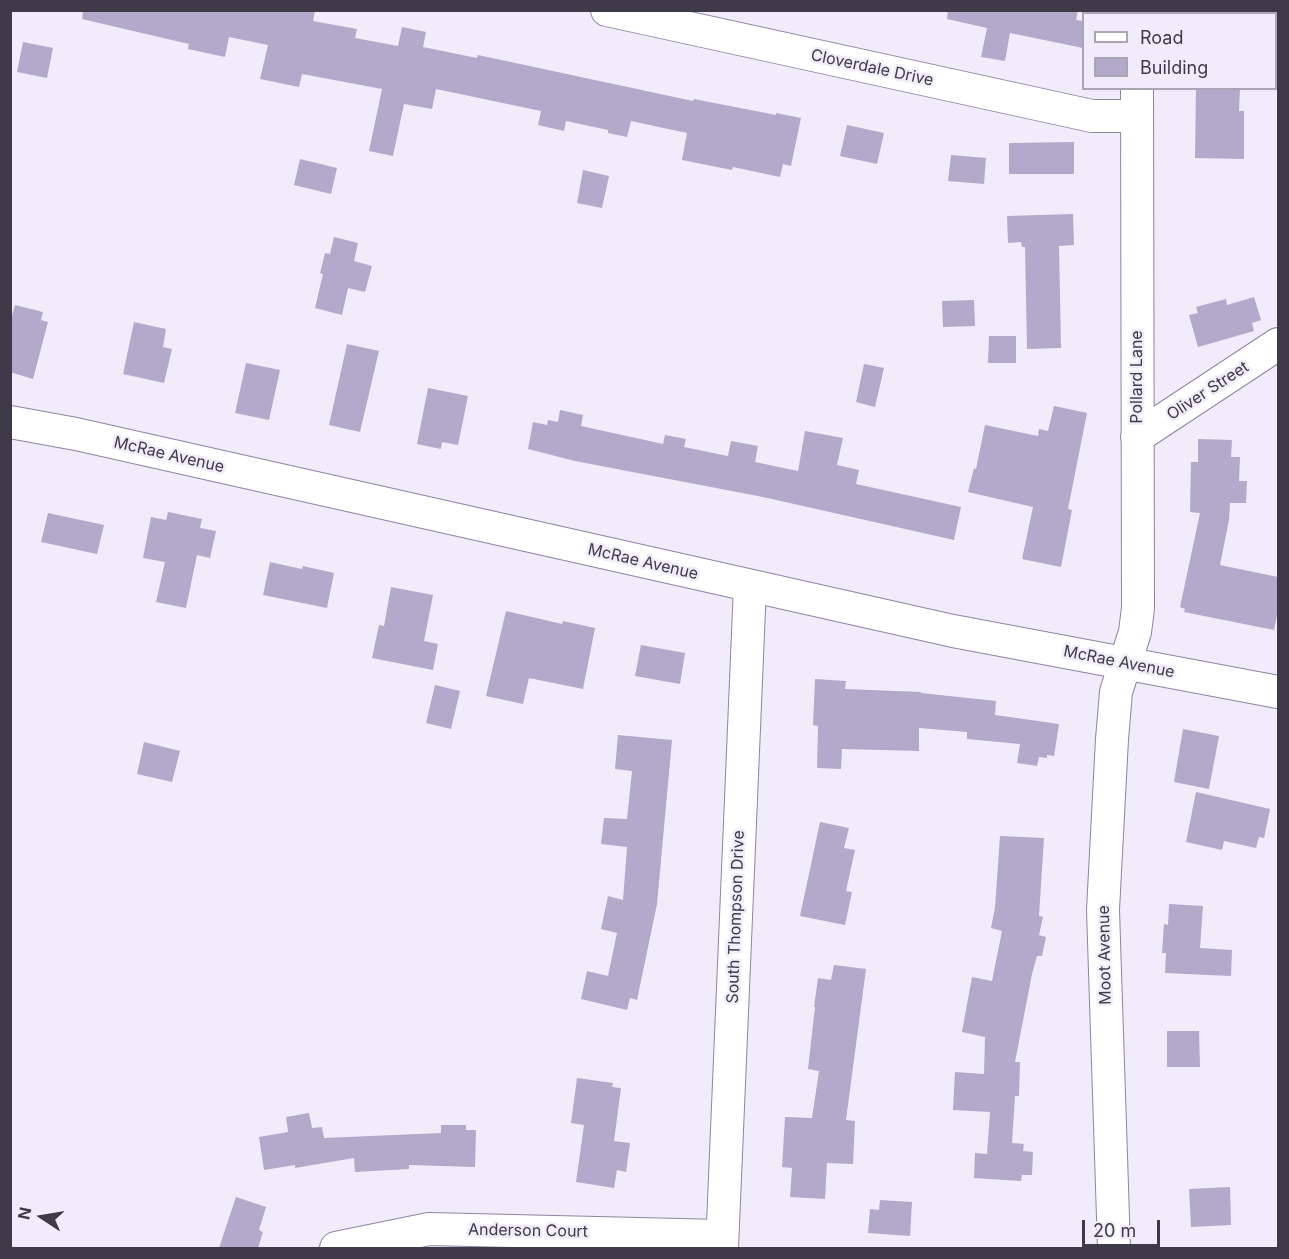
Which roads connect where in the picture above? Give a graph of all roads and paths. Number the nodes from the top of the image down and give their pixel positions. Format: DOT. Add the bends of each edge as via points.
graph roads {
  1 [pos="607,10"];
  2 [pos="1137,102"];
  3 [pos="1278,345"];
  4 [pos="10,422"];
  5 [pos="1137,437"];
  6 [pos="750,586"];
  7 [pos="1125,663"];
  8 [pos="1278,693"];
  9 [pos="722,1242"];
  10 [pos="336,1248"];
  11 [pos="1114,1248"];
  1 -- 2 [label="street, Cloverdale Drive" via="1092,116"];
  2 -- 5 [label="street, Pollard Lane"];
  3 -- 5 [label="street, Oliver Street"];
  4 -- 6 [label="street, McRae Avenue"];
  5 -- 7 [label="street, Pollard Lane" via="1138,609"];
  6 -- 7 [label="street, McRae Avenue" via="953,631"];
  6 -- 9 [label="street, South Thompson Drive"];
  7 -- 8 [label="street, McRae Avenue"];
  7 -- 11 [label="street, Moot Avenue" via="1116,692 1103,910"];
  9 -- 10 [label="street, Anderson Court" via="429,1229"];
}
